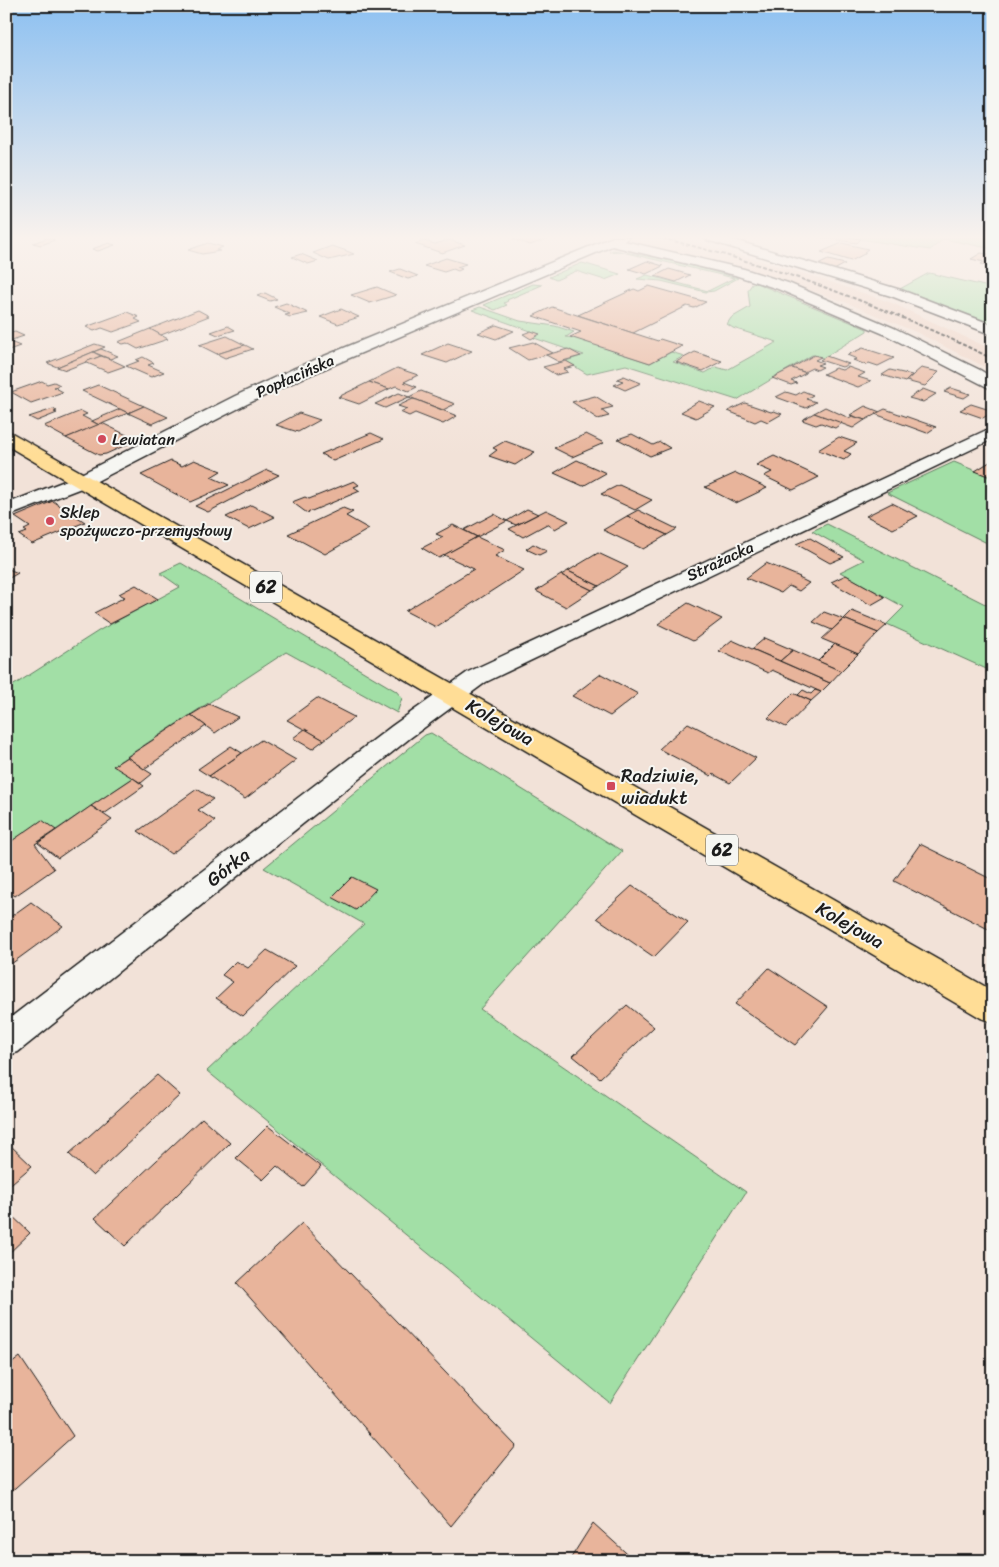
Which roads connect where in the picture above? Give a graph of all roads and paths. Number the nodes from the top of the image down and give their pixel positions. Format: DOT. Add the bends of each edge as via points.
graph roads {
  1 [pos="448,310"];
  2 [pos="840,310"];
  3 [pos="941,310"];
  4 [pos="993,330"];
  5 [pos="993,385"];
  6 [pos="993,432"];
  7 [pos="6,437"];
  8 [pos="82,481"];
  9 [pos="6,511"];
  10 [pos="450,694"];
  11 [pos="993,1008"];
  12 [pos="6,1041"];
  1 -- 8 [label="street, Popłacińska" via="285,379"];
  2 -- 5 [label="street" via="889,331"];
  3 -- 4 [label="street"];
  6 -- 10 [label="street, Strażacka" via="494,668"];
  7 -- 8 [label="main road, Kolejowa / 62"];
  8 -- 9 [label="street, Popłacińska"];
  8 -- 10 [label="main road, Kolejowa / 62"];
  10 -- 11 [label="main road, Kolejowa / 62"];
  10 -- 12 [label="street, Górka"];
}
